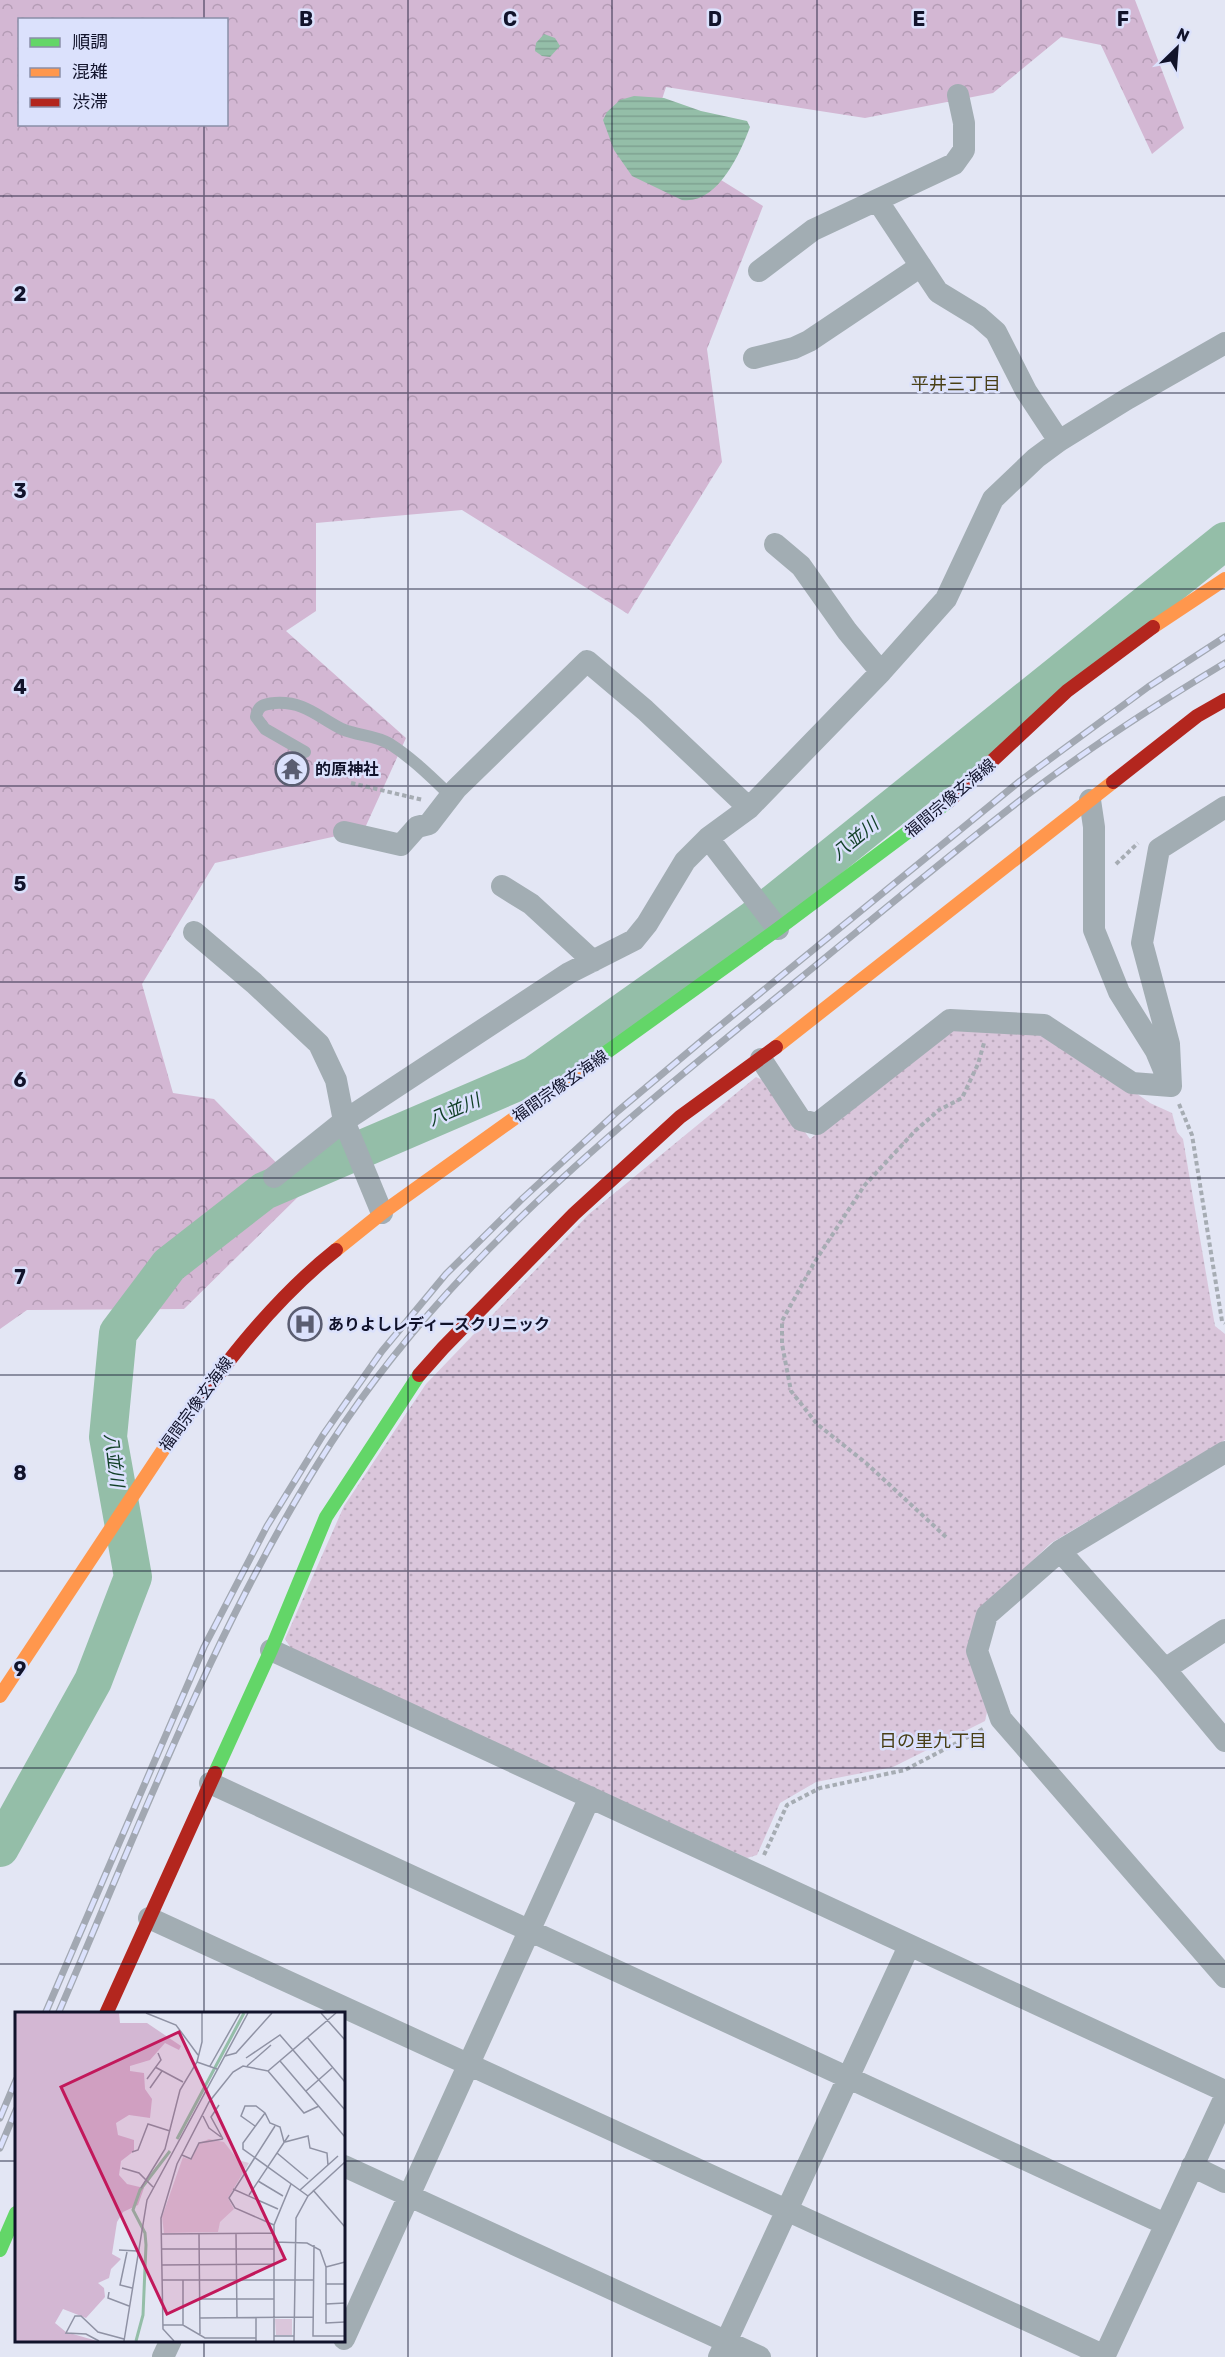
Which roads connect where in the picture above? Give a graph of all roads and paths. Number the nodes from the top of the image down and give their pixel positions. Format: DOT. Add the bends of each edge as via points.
graph roads {
  1 [pos="958,95"];
  2 [pos="877,200"];
  3 [pos="921,266"];
  4 [pos="759,271"];
  5 [pos="1225,343"];
  6 [pos="754,358"];
  7 [pos="1059,441"];
  8 [pos="776,544"];
  9 [pos="1225,579"];
  10 [pos="881,672"];
  11 [pos="1225,700"];
  12 [pos="305,752"];
  13 [pos="351,783"];
  14 [pos="447,800"];
  15 [pos="1090,800"];
  16 [pos="1225,807"];
  17 [pos="749,808"];
  18 [pos="344,832"];
  19 [pos="708,838"];
  20 [pos="1140,841"];
  21 [pos="1094,875"];
  22 [pos="502,886"];
  23 [pos="774,922"];
  24 [pos="194,932"];
  25 [pos="593,961"];
  26 [pos="990,1022"];
  27 [pos="761,1059"];
  28 [pos="1171,1086"];
  29 [pos="344,1122"];
  30 [pos="274,1177"];
  31 [pos="382,1213"];
  32 [pos="1225,1323"];
  33 [pos="1225,1452"];
  34 [pos="946,1538"];
  35 [pos="1060,1551"];
  36 [pos="1225,1630"];
  37 [pos="271,1650"];
  38 [pos="1165,1669"];
  39 [pos="0,1695"];
  40 [pos="1001,1719"];
  41 [pos="1225,1741"];
  42 [pos="210,1783"];
  43 [pos="590,1797"];
  44 [pos="755,1874"];
  45 [pos="149,1918"];
  46 [pos="529,1932"];
  47 [pos="909,1946"];
  48 [pos="1225,1977"];
  49 [pos="106,2012"];
  50 [pos="468,2065"];
  51 [pos="848,2077"];
  52 [pos="1225,2091"];
  53 [pos="1225,2097"];
  54 [pos="345,2166"];
  55 [pos="1192,2166"];
  56 [pos="1225,2182"];
  57 [pos="407,2195"];
  58 [pos="787,2211"];
  59 [pos="15,2215"];
  60 [pos="1165,2224"];
  61 [pos="0,2250"];
  62 [pos="345,2335"];
  63 [pos="170,2342"];
  64 [pos="342,2342"];
  65 [pos="722,2349"];
  66 [pos="163,2357"];
  67 [pos="336,2357"];
  68 [pos="760,2357"];
  69 [pos="1104,2357"];
  1 -- 2 [label="street" via="964,150 954,164"];
  2 -- 3 [label="street"];
  2 -- 4 [label="street" via="813,230"];
  3 -- 6 [label="street" via="809,341"];
  3 -- 7 [label="street" via="938,292 996,332 1026,391"];
  5 -- 7 [label="street"];
  7 -- 10 [label="street" via="993,498 946,599"];
  8 -- 10 [label="street" via="801,566"];
  9 -- 23 [label="street, 福間宗像玄海線" via="1130,642 1067,691 936,813"];
  10 -- 17 [label="street"];
  11 -- 15 [label="street" via="1197,716"];
  12 -- 14 [label="lane" via="265,729 256,717 257,709 263,704 289,702 348,731 378,738 426,772"];
  13 -- 14 [label="path"];
  14 -- 17 [label="street" via="588,661"];
  14 -- 18 [label="street" via="429,824 417,827 401,844"];
  15 -- 21 [label="street"];
  15 -- 27 [label="street"];
  16 -- 28 [label="street" via="1159,849 1142,943 1169,1044"];
  17 -- 19 [label="street"];
  19 -- 23 [label="street"];
  19 -- 25 [label="street" via="685,861 634,940"];
  20 -- 21 [label="path" via="1108,871"];
  21 -- 28 [label="street" via="1094,930 1119,992 1156,1052"];
  22 -- 25 [label="street" via="531,904"];
  23 -- 31 [label="street, 福間宗像玄海線"];
  24 -- 29 [label="street" via="319,1044 336,1080"];
  25 -- 29 [label="street"];
  26 -- 27 [label="street" via="950,1020 817,1124 801,1120"];
  26 -- 28 [label="street" via="1044,1025 1132,1083"];
  26 -- 34 [label="path" via="978,1064 962,1098 939,1110 915,1131 864,1186 782,1321 791,1391 817,1424 866,1463"];
  27 -- 37 [label="street" via="680,1117 574,1214 411,1385 326,1517"];
  28 -- 32 [label="path" via="1192,1136"];
  29 -- 30 [label="street"];
  29 -- 31 [label="street"];
  31 -- 39 [label="street, 福間宗像玄海線" via="317,1265 233,1353 166,1443"];
  33 -- 35 [label="street"];
  35 -- 38 [label="street"];
  35 -- 40 [label="street" via="987,1615 977,1652"];
  36 -- 38 [label="street"];
  37 -- 42 [label="street"];
  37 -- 43 [label="street"];
  38 -- 41 [label="street"];
  40 -- 44 [label="path" via="905,1770 820,1788 787,1805"];
  40 -- 48 [label="street"];
  42 -- 45 [label="street"];
  42 -- 46 [label="street"];
  43 -- 44 [label="street"];
  43 -- 46 [label="street"];
  44 -- 47 [label="street"];
  45 -- 49 [label="street"];
  45 -- 50 [label="street"];
  46 -- 50 [label="street"];
  46 -- 51 [label="street"];
  47 -- 51 [label="street"];
  47 -- 52 [label="street"];
  50 -- 57 [label="street"];
  50 -- 58 [label="street"];
  51 -- 58 [label="street"];
  51 -- 60 [label="street"];
  53 -- 55 [label="street"];
  54 -- 57 [label="street"];
  55 -- 56 [label="street"];
  55 -- 60 [label="street"];
  57 -- 62 [label="street"];
  57 -- 65 [label="street"];
  58 -- 65 [label="street"];
  58 -- 69 [label="street"];
  59 -- 61 [label="street"];
  60 -- 69 [label="street"];
  63 -- 66 [label="street"];
  64 -- 67 [label="street"];
  65 -- 68 [label="street"];
}
